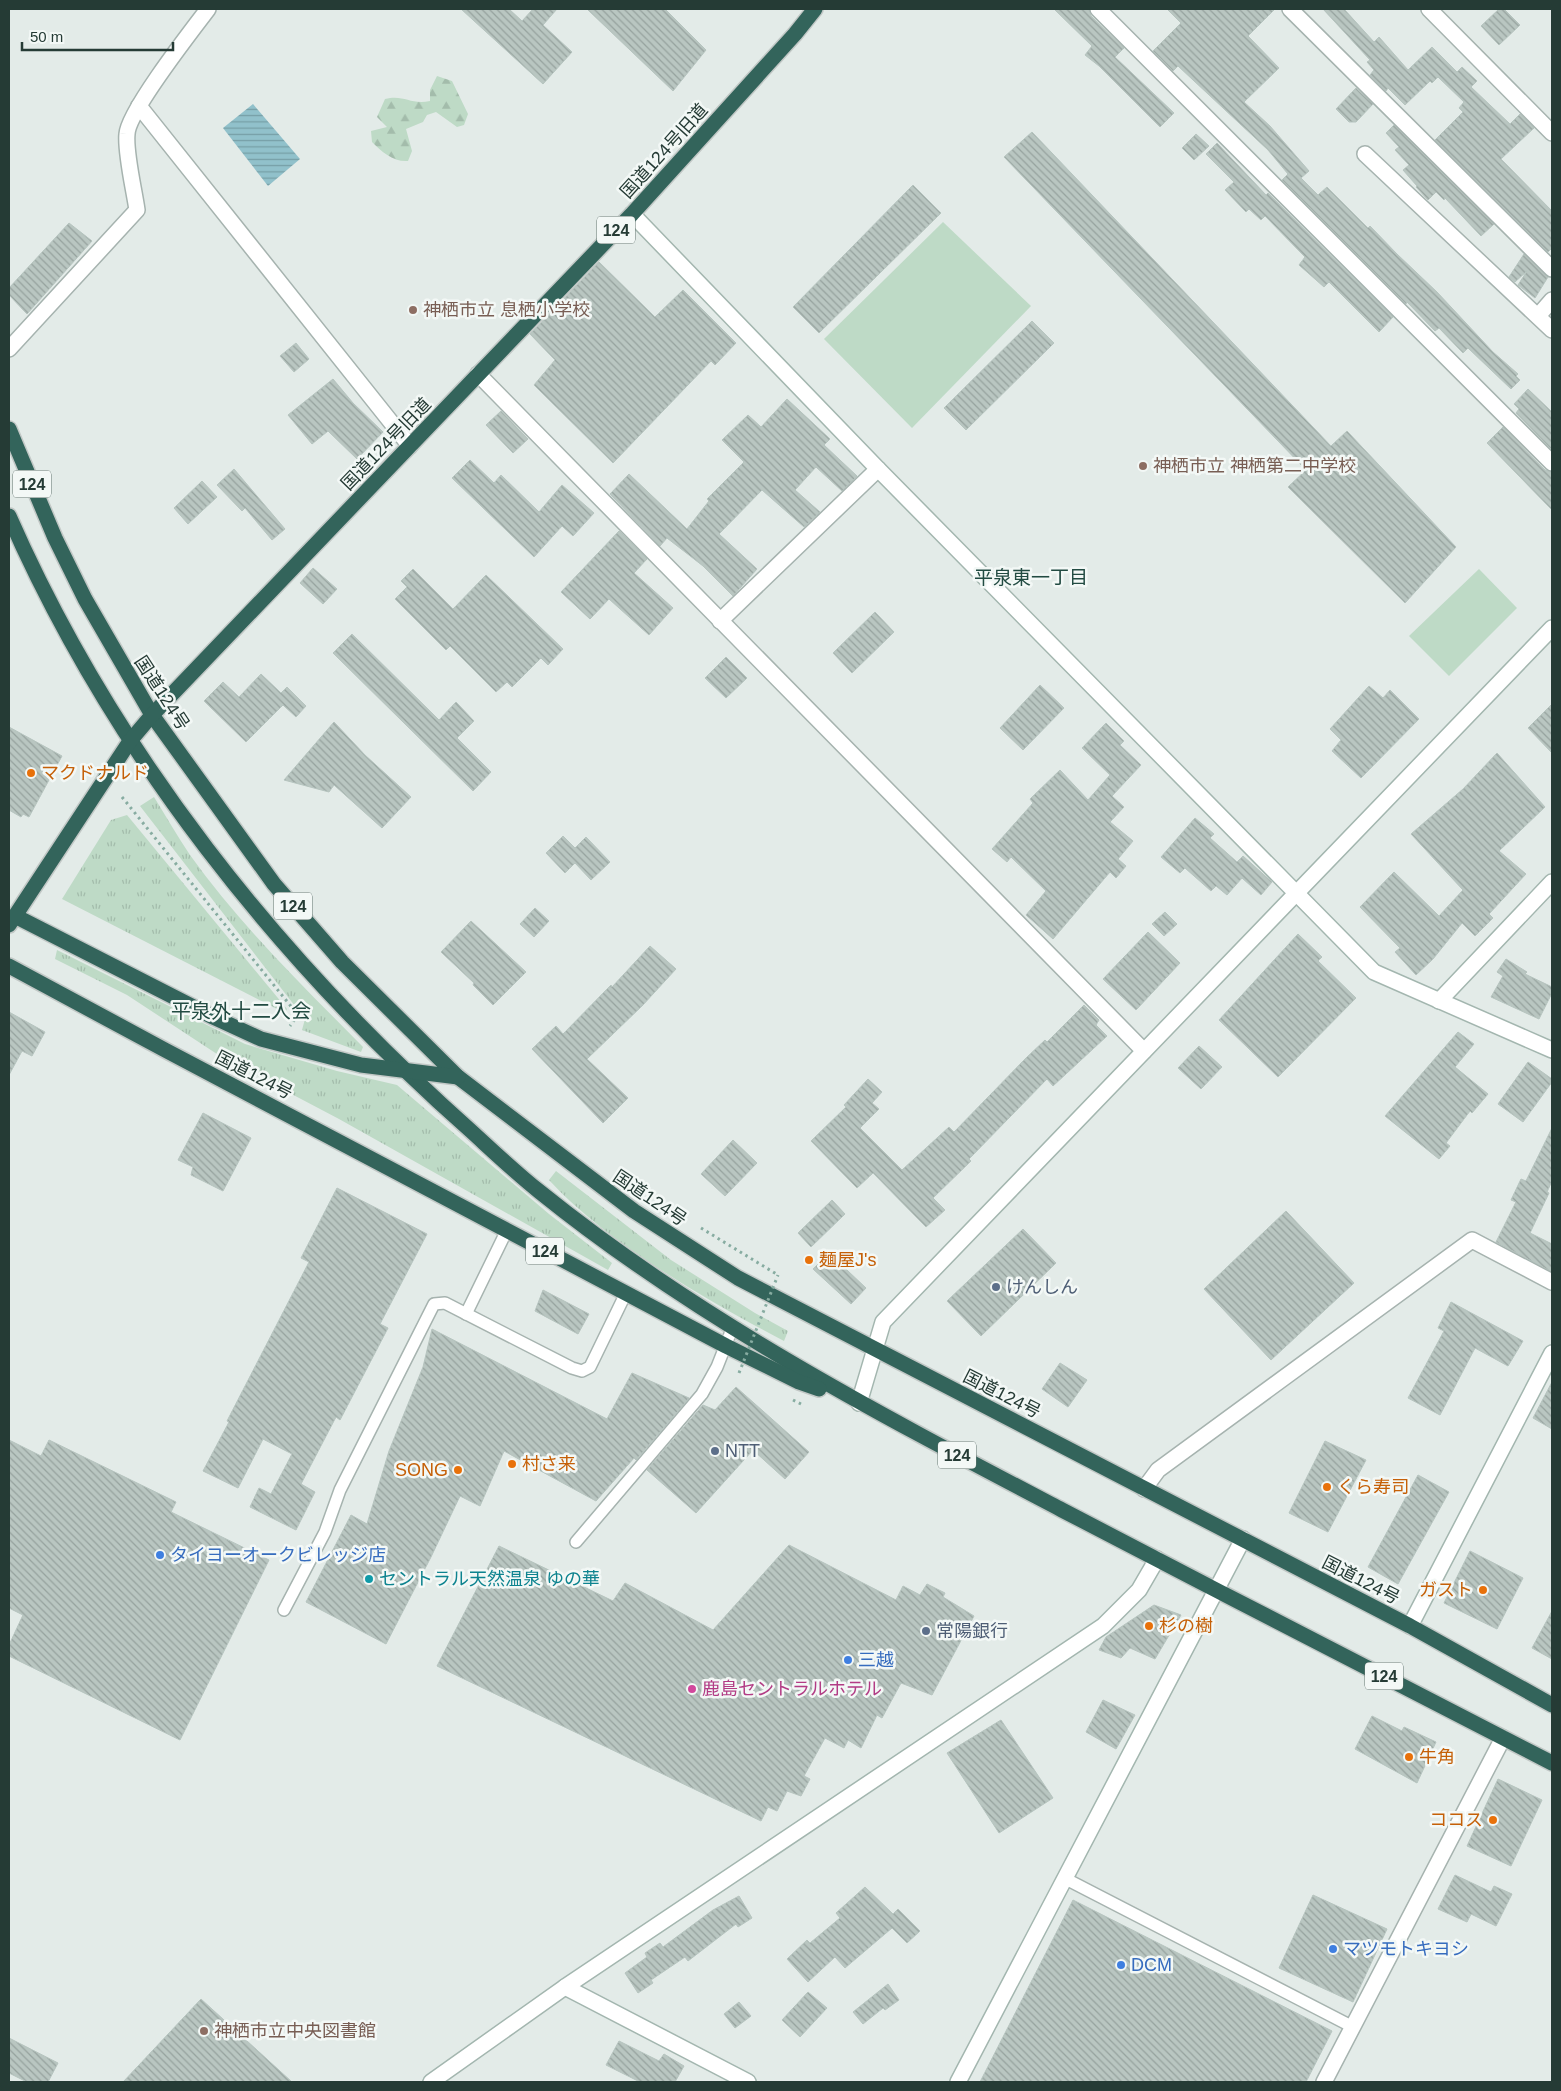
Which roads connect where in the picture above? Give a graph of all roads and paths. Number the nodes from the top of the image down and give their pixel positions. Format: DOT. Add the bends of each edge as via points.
graph roads {
  1 [pos="208,9"];
  2 [pos="815,9"];
  3 [pos="1098,9"];
  4 [pos="1290,9"];
  5 [pos="1429,9"];
  6 [pos="139,106"];
  7 [pos="1552,133"];
  8 [pos="1365,154"];
  9 [pos="632,214"];
  10 [pos="1552,269"];
  11 [pos="1552,300"];
  12 [pos="1538,316"];
  13 [pos="1552,330"];
  14 [pos="9,349"];
  15 [pos="478,374"];
  16 [pos="9,429"];
  17 [pos="410,446"];
  18 [pos="1552,463"];
  19 [pos="878,469"];
  20 [pos="9,516"];
  21 [pos="720,622"];
  22 [pos="1552,628"];
  23 [pos="152,714"];
  24 [pos="130,741"];
  25 [pos="122,797"];
  26 [pos="1552,882"];
  27 [pos="1298,894"];
  28 [pos="12,920"];
  29 [pos="9,966"];
  30 [pos="1439,1001"];
  31 [pos="290,1026"];
  32 [pos="1552,1050"];
  33 [pos="1144,1051"];
  34 [pos="405,1072"];
  35 [pos="458,1077"];
  36 [pos="701,1228"];
  37 [pos="507,1230"];
  38 [pos="1552,1282"];
  39 [pos="626,1293"];
  40 [pos="466,1314"];
  41 [pos="732,1329"];
  42 [pos="726,1346"];
  43 [pos="874,1350"];
  44 [pos="1552,1352"];
  45 [pos="739,1373"];
  46 [pos="858,1403"];
  47 [pos="1144,1488"];
  48 [pos="1243,1539"];
  49 [pos="576,1542"];
  50 [pos="1157,1559"];
  51 [pos="1216,1590"];
  52 [pos="284,1610"];
  53 [pos="1410,1626"];
  54 [pos="1552,1705"];
  55 [pos="1503,1738"];
  56 [pos="1552,1763"];
  57 [pos="1066,1878"];
  58 [pos="565,1987"];
  59 [pos="1353,2026"];
  60 [pos="431,2082"];
  61 [pos="748,2082"];
  62 [pos="958,2082"];
  63 [pos="1324,2082"];
  1 -- 6 [label="street"];
  2 -- 9 [label="highway, 国道124号旧道 / 124"];
  3 -- 18 [label="street"];
  4 -- 10 [label="street"];
  5 -- 7 [label="street"];
  6 -- 14 [label="street" via="126,132 137,210"];
  6 -- 17 [label="street"];
  8 -- 12 [label="street"];
  9 -- 15 [label="highway, 国道124号旧道 / 124"];
  9 -- 19 [label="street"];
  11 -- 12 [label="street"];
  12 -- 13 [label="street"];
  15 -- 17 [label="highway, 国道124号旧道 / 124"];
  15 -- 21 [label="street"];
  16 -- 23 [label="highway, 国道124号 / 124" via="85,599"];
  17 -- 23 [label="highway, 国道124号旧道 / 124"];
  19 -- 21 [label="street"];
  19 -- 27 [label="street"];
  20 -- 24 [label="highway, 国道124号 / 124" via="48,600"];
  21 -- 33 [label="street"];
  22 -- 27 [label="street"];
  23 -- 24 [label="highway, 国道124号旧道 / 124"];
  23 -- 35 [label="highway, 国道124号 / 124" via="274,884 342,962"];
  24 -- 28 [label="highway, 国道124号旧道 / 124"];
  24 -- 34 [label="highway, 国道124号 / 124" via="191,828 251,902 316,980"];
  25 -- 31 [label="path" via="298,1016"];
  26 -- 30 [label="street"];
  27 -- 30 [label="street" via="1374,972"];
  27 -- 33 [label="street"];
  28 -- 34 [label="highway, 国道124号 / 124" via="261,1039 313,1054"];
  29 -- 37 [label="highway, 国道124号 / 124"];
  30 -- 32 [label="street"];
  33 -- 43 [label="street" via="883,1322"];
  34 -- 35 [label="highway, 国道124号 / 124"];
  34 -- 41 [label="highway, 国道124号 / 124" via="538,1191 616,1250"];
  35 -- 43 [label="highway, 国道124号 / 124" via="634,1211 738,1278"];
  36 -- 45 [label="path, bridge" via="778,1275"];
  37 -- 39 [label="highway, 国道124号 / 124"];
  37 -- 40 [label="lane"];
  38 -- 47 [label="street" via="1472,1240 1158,1470"];
  39 -- 40 [label="lane" via="590,1367 582,1371"];
  39 -- 42 [label="highway, 国道124号 / 124"];
  40 -- 52 [label="lane" via="444,1303 434,1304 340,1490 325,1532"];
  41 -- 42 [label="lane"];
  41 -- 46 [label="highway, 国道124号 / 124"];
  42 -- 46 [label="highway, 国道124号 / 124" via="799,1382"];
  42 -- 49 [label="lane" via="702,1394"];
  43 -- 46 [label="street"];
  43 -- 47 [label="highway, 国道124号 / 124"];
  44 -- 53 [label="street"];
  46 -- 50 [label="highway, 国道124号 / 124"];
  47 -- 48 [label="highway, 国道124号 / 124"];
  48 -- 51 [label="street"];
  48 -- 53 [label="highway, 国道124号 / 124"];
  50 -- 51 [label="highway, 国道124号 / 124"];
  50 -- 58 [label="street" via="1139,1590 1103,1626"];
  51 -- 55 [label="highway, 国道124号 / 124"];
  51 -- 57 [label="street"];
  53 -- 54 [label="highway, 国道124号 / 124"];
  55 -- 56 [label="highway, 国道124号 / 124"];
  55 -- 59 [label="street"];
  57 -- 59 [label="lane"];
  57 -- 62 [label="street"];
  58 -- 60 [label="street"];
  58 -- 61 [label="street"];
  59 -- 63 [label="street"];
}
